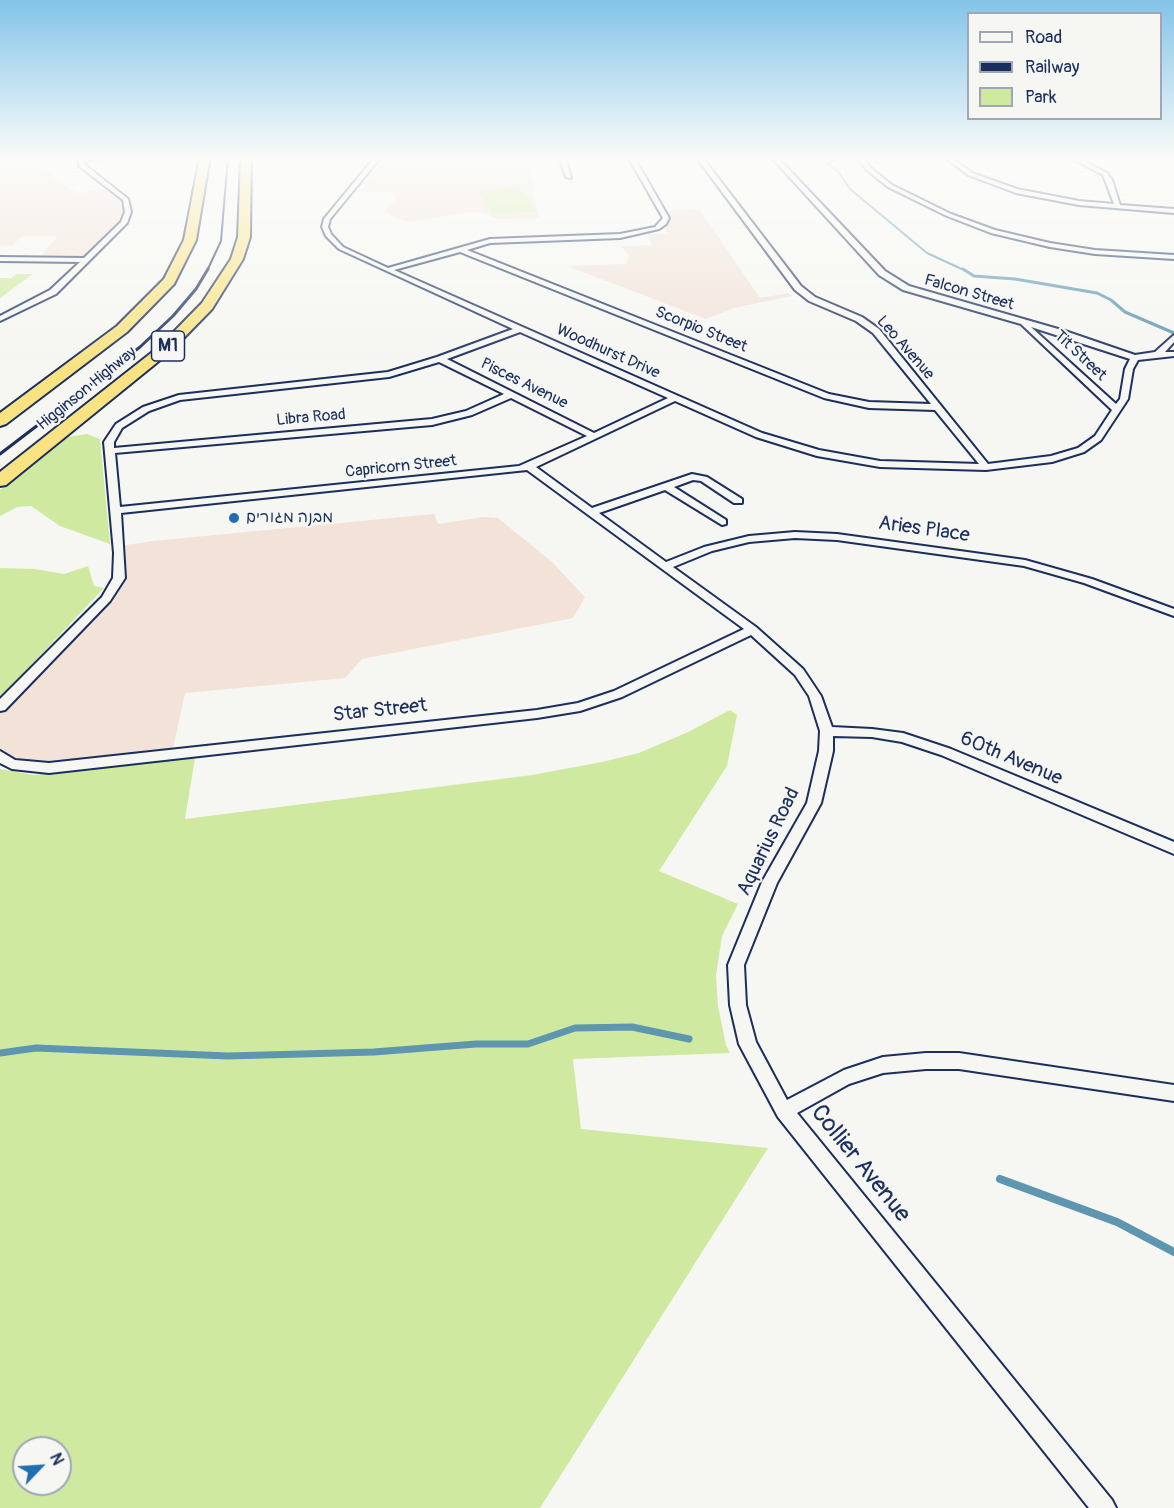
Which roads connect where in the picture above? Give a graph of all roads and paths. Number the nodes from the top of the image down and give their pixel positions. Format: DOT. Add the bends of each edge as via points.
graph roads {
  1 [pos="120,227"];
  2 [pos="192,227"];
  3 [pos="244,227"];
  4 [pos="325,227"];
  5 [pos="658,227"];
  6 [pos="752,227"];
  7 [pos="840,227"];
  8 [pos="981,227"];
  9 [pos="459,249"];
  10 [pos="1174,257"];
  11 [pos="0,259"];
  12 [pos="87,260"];
  13 [pos="387,270"];
  14 [pos="0,319"];
  15 [pos="1024,322"];
  16 [pos="520,329"];
  17 [pos="1174,337"];
  18 [pos="1159,353"];
  19 [pos="1174,354"];
  20 [pos="1135,358"];
  21 [pos="440,359"];
  22 [pos="510,395"];
  23 [pos="675,398"];
  24 [pos="938,407"];
  25 [pos="1117,410"];
  26 [pos="0,421"];
  27 [pos="594,436"];
  28 [pos="109,451"];
  29 [pos="529,467"];
  30 [pos="986,467"];
  31 [pos="0,481"];
  32 [pos="665,485"];
  33 [pos="738,501"];
  34 [pos="114,511"];
  35 [pos="592,512"];
  36 [pos="722,522"];
  37 [pos="666,566"];
  38 [pos="1174,613"];
  39 [pos="752,630"];
  40 [pos="0,707"];
  41 [pos="827,731"];
  42 [pos="0,756"];
  43 [pos="1174,848"];
  44 [pos="1174,1093"];
  45 [pos="784,1111"];
  46 [pos="1104,1508"];
  1 -- 12 [label="street"];
  2 -- 26 [label="highway, Higginson Highway / M1" via="169,281 122,329"];
  3 -- 31 [label="highway, Higginson Highway / M1" via="237,259 207,306 165,349"];
  4 -- 13 [label="street, Woodhurst Drive" via="341,248"];
  5 -- 9 [label="street" via="620,236 498,240"];
  6 -- 24 [label="street, Leo Avenue" via="798,288 812,299 868,324"];
  7 -- 15 [label="street, Falcon Street" via="894,282 923,295"];
  8 -- 10 [label="street" via="1032,242"];
  9 -- 13 [label="street"];
  9 -- 24 [label="street, Scorpio Street" via="827,396 869,405"];
  11 -- 12 [label="street"];
  12 -- 14 [label="street" via="48,296"];
  13 -- 16 [label="street, Woodhurst Drive"];
  15 -- 20 [label="street, Falcon Street"];
  15 -- 25 [label="street, Tit Street"];
  16 -- 21 [label="street"];
  16 -- 23 [label="street, Woodhurst Drive"];
  17 -- 18 [label="street"];
  18 -- 19 [label="street"];
  18 -- 20 [label="street"];
  20 -- 25 [label="street, Woodhurst Drive" via="1124,399"];
  21 -- 22 [label="street, Pisces Avenue"];
  21 -- 28 [label="street" via="370,377 170,400 119,426 109,442"];
  22 -- 27 [label="street, Pisces Avenue"];
  22 -- 28 [label="street, Libra Road" via="469,413 432,422"];
  23 -- 27 [label="street, Capricorn Street"];
  23 -- 30 [label="street, Woodhurst Drive" via="759,435 817,453 899,466"];
  24 -- 30 [label="street, Leo Avenue"];
  25 -- 30 [label="street, Woodhurst Drive" via="1098,438 1081,450 1030,463"];
  27 -- 29 [label="street, Capricorn Street"];
  28 -- 34 [label="street"];
  29 -- 34 [label="street, Capricorn Street"];
  29 -- 35 [label="street, Aquarius Road"];
  32 -- 33 [label="street" via="688,478 704,479"];
  32 -- 35 [label="street"];
  32 -- 36 [label="street"];
  34 -- 40 [label="street" via="120,572 116,586"];
  35 -- 37 [label="street, Aquarius Road"];
  37 -- 38 [label="street, Aries Place" via="708,549 749,539 837,537 1025,563"];
  37 -- 39 [label="street, Aquarius Road"];
  39 -- 41 [label="street, Aquarius Road" via="799,672 815,696"];
  39 -- 42 [label="street, Star Street" via="618,694 580,707 49,768 12,764"];
  41 -- 43 [label="street, 60th Avenue" via="893,736 946,752"];
  41 -- 45 [label="street, Aquarius Road" via="814,803 770,882 736,965 738,1005 748,1044"];
  44 -- 45 [label="street, Collier Avenue" via="958,1060 926,1061 883,1065 844,1078"];
  45 -- 46 [label="street, Collier Avenue"];
}
